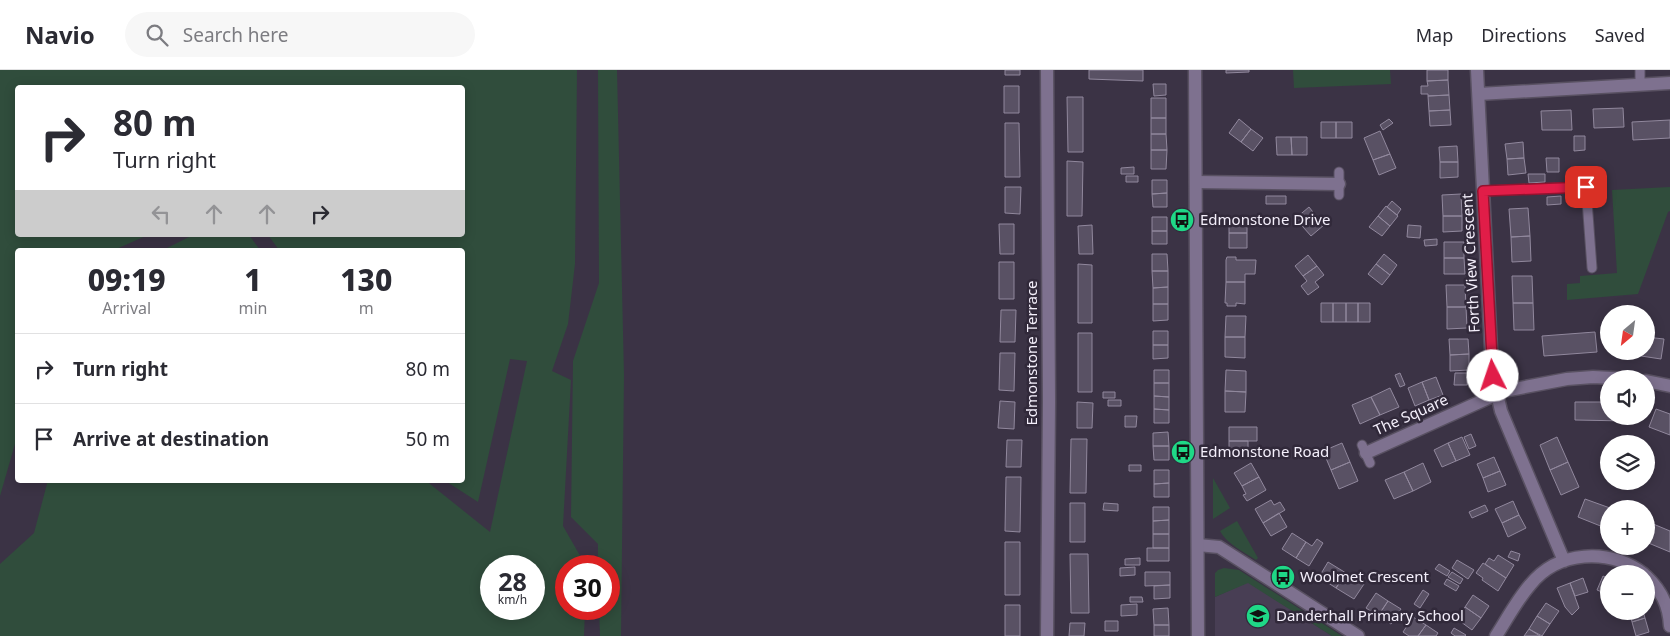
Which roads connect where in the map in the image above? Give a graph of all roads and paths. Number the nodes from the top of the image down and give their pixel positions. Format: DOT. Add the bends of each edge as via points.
graph roads {
  1 [pos="1047,70"];
  2 [pos="1195,70"];
  3 [pos="1477,70"];
  4 [pos="1640,70"];
  5 [pos="1670,83"];
  6 [pos="1640,84"];
  7 [pos="1479,94"];
  8 [pos="1196,182"];
  9 [pos="1339,184"];
  10 [pos="1483,191"];
  11 [pos="1592,268"];
  12 [pos="1600,377"];
  13 [pos="1655,383"];
  14 [pos="1670,386"];
  15 [pos="1496,394"];
  16 [pos="1366,453"];
  17 [pos="1198,544"];
  18 [pos="1564,561"];
  19 [pos="1628,565"];
  20 [pos="1655,586"];
  21 [pos="1667,598"];
  22 [pos="1670,626"];
  23 [pos="1047,636"];
  24 [pos="1198,636"];
  25 [pos="1358,636"];
  26 [pos="1496,636"];
  1 -- 23 [label="street, Edmonstone Terrace"];
  2 -- 8 [label="street"];
  3 -- 7 [label="street, Forth View Crescent"];
  4 -- 6 [label="lane"];
  5 -- 6 [label="street"];
  6 -- 7 [label="street"];
  7 -- 10 [label="street, Forth View Crescent"];
  8 -- 9 [label="street"];
  8 -- 17 [label="street"];
  10 -- 11 [label="lane" via="1586,187"];
  10 -- 15 [label="street, Forth View Crescent"];
  12 -- 15 [label="street, The Square" via="1546,382"];
  13 -- 14 [label="street"];
  15 -- 16 [label="street, The Square"];
  15 -- 18 [label="street, Forth View Crescent"];
  17 -- 24 [label="street"];
  17 -- 25 [label="street" via="1219,547"];
  18 -- 19 [label="street" via="1606,557"];
  18 -- 26 [label="street" via="1531,583"];
  20 -- 21 [label="street"];
  21 -- 22 [label="street"];
}
